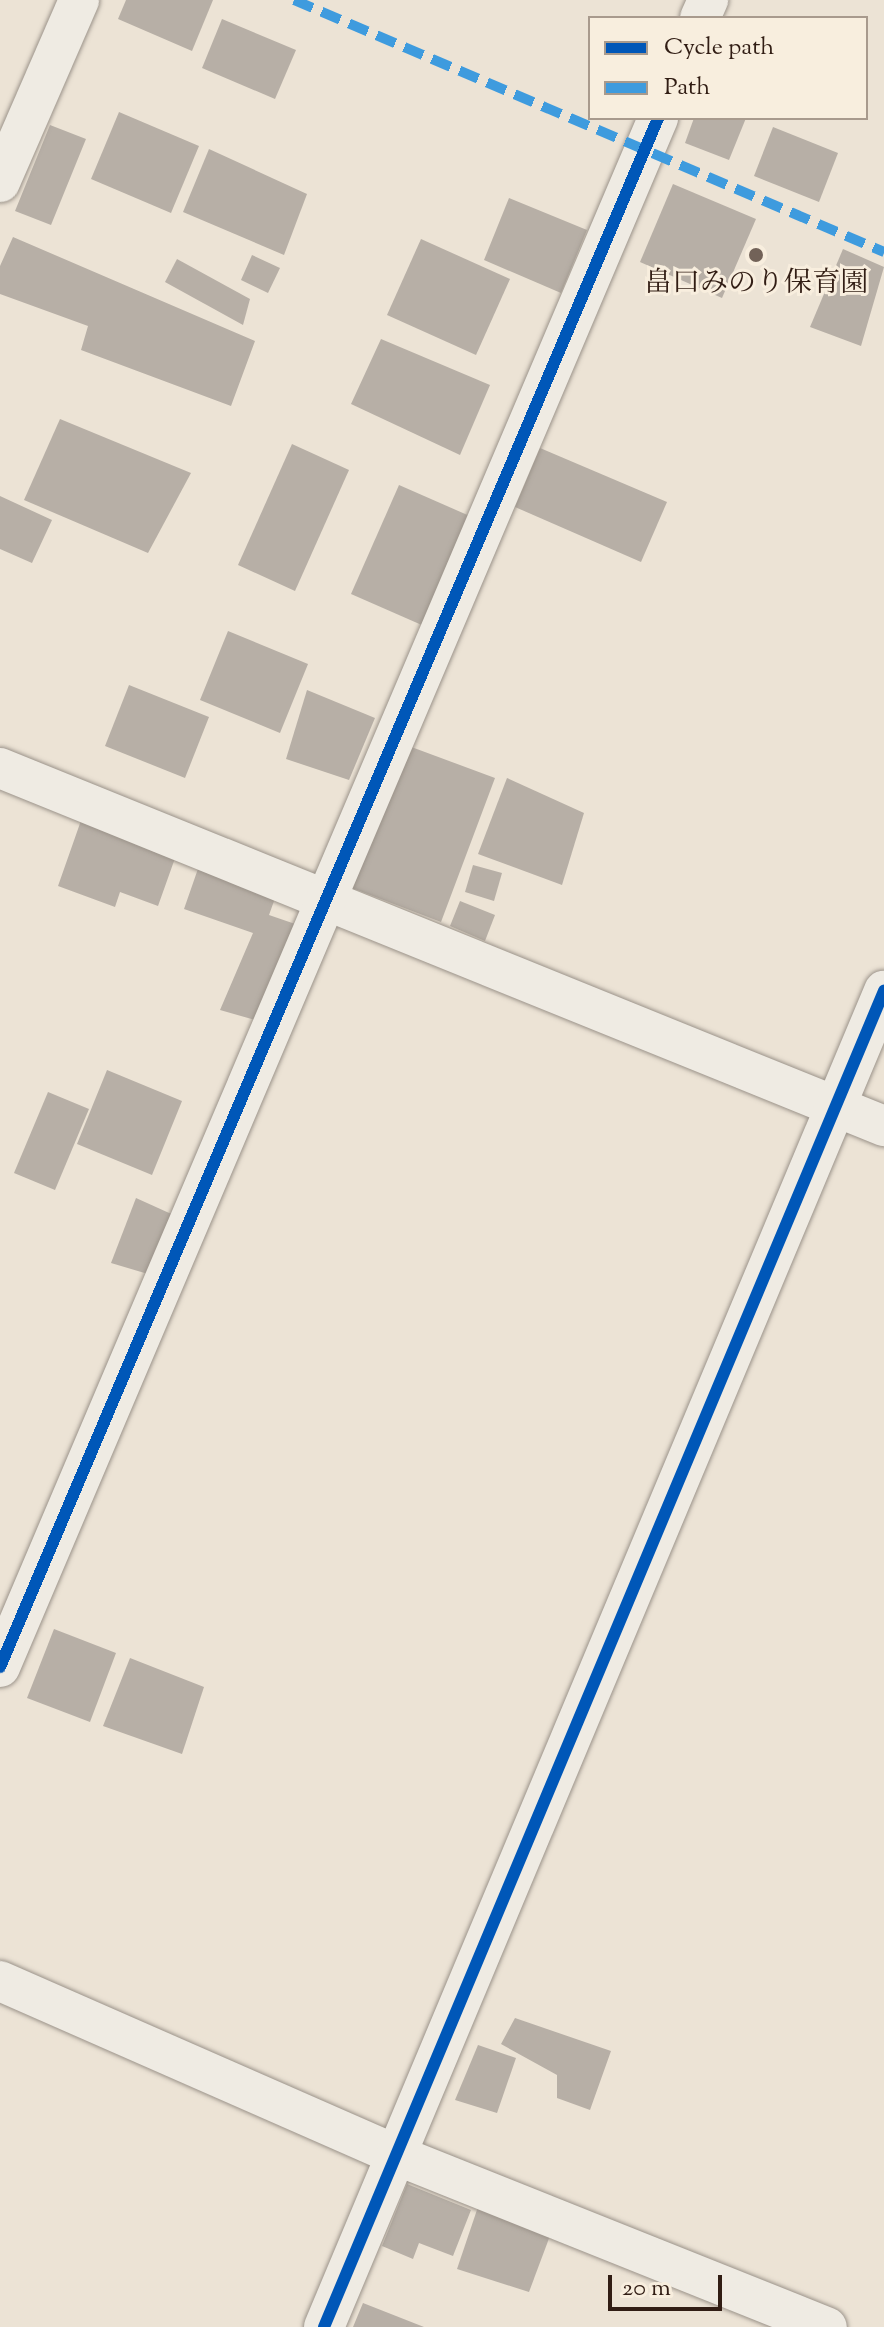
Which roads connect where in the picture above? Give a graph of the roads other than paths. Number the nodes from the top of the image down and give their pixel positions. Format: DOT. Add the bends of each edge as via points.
graph roads {
  1 [pos="79,0"];
  2 [pos="657,120"];
  3 [pos="0,182"];
  4 [pos="0,768"];
  5 [pos="326,902"];
  6 [pos="884,991"];
  7 [pos="837,1107"];
  8 [pos="884,1126"];
  9 [pos="0,1667"];
  10 [pos="0,1981"];
  11 [pos="396,2155"];
  12 [pos="324,2327"];
  13 [pos="827,2327"];
  1 -- 3 [label="street"];
  2 -- 5 [label="street"];
  4 -- 5 [label="street"];
  5 -- 7 [label="street"];
  5 -- 9 [label="street"];
  6 -- 7 [label="street"];
  7 -- 8 [label="street"];
  7 -- 11 [label="street"];
  10 -- 11 [label="street"];
  11 -- 12 [label="street"];
  11 -- 13 [label="street"];
}
